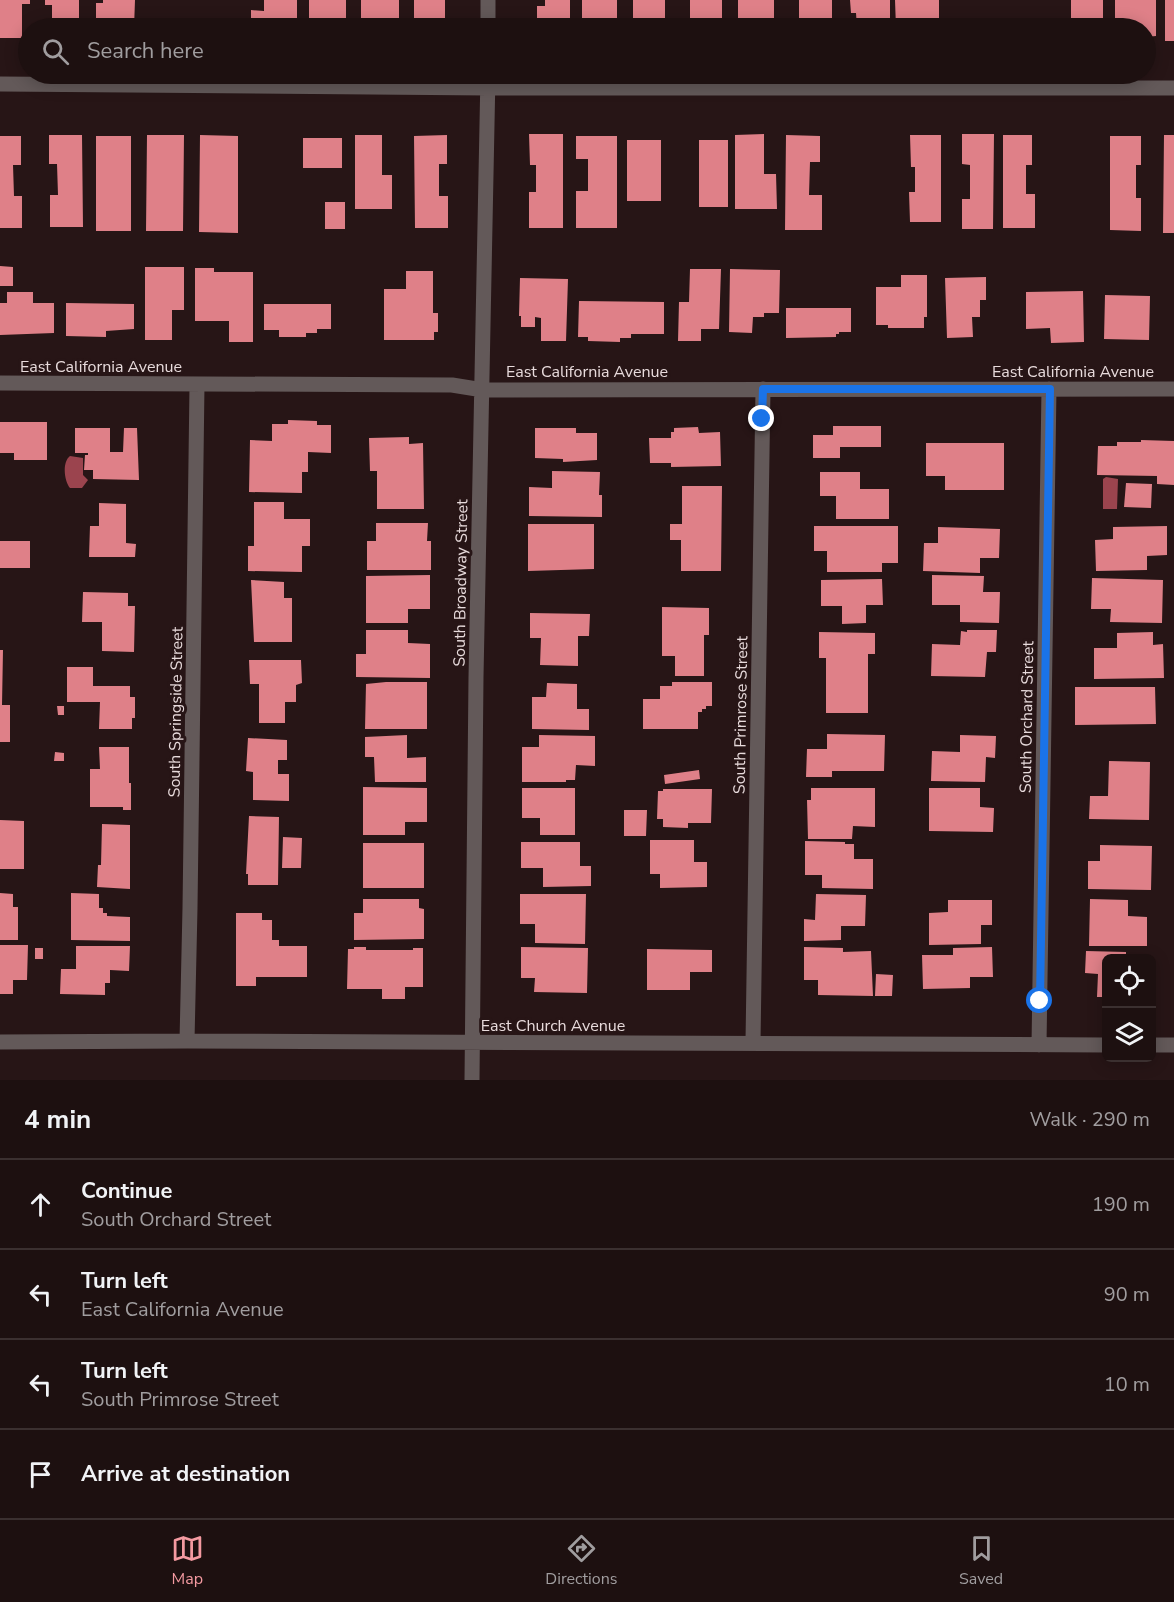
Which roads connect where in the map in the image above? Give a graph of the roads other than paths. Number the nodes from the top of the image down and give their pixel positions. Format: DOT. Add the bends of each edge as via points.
graph roads {
  1 [pos="488,0"];
  2 [pos="488,18"];
  3 [pos="0,84"];
  4 [pos="18,84"];
  5 [pos="488,84"];
  6 [pos="782,84"];
  7 [pos="1174,88"];
  8 [pos="0,383"];
  9 [pos="196,385"];
  10 [pos="763,389"];
  11 [pos="1050,389"];
  12 [pos="483,390"];
  13 [pos="1174,390"];
  14 [pos="186,1041"];
  15 [pos="0,1042"];
  16 [pos="753,1042"];
  17 [pos="471,1043"];
  18 [pos="1040,1045"];
  19 [pos="1102,1045"];
  20 [pos="1156,1045"];
  21 [pos="1174,1045"];
  22 [pos="472,1080"];
  1 -- 2 [label="street"];
  3 -- 4 [label="street"];
  5 -- 12 [label="street, South Broadway Street"];
  6 -- 7 [label="street"];
  8 -- 9 [label="street, East California Avenue"];
  9 -- 12 [label="street, East California Avenue" via="452,385"];
  9 -- 14 [label="street, South Springside Street"];
  10 -- 11 [label="street, East California Avenue"];
  10 -- 12 [label="street, East California Avenue"];
  10 -- 16 [label="street, South Primrose Street"];
  11 -- 13 [label="street, East California Avenue"];
  11 -- 18 [label="street, South Orchard Street"];
  12 -- 17 [label="street, South Broadway Street"];
  14 -- 15 [label="street, East Church Avenue"];
  14 -- 17 [label="street, East Church Avenue"];
  16 -- 17 [label="street, East Church Avenue"];
  16 -- 18 [label="street, East Church Avenue"];
  17 -- 22 [label="street, South Broadway Street"];
  18 -- 19 [label="street, East Church Avenue"];
  20 -- 21 [label="street"];
}
